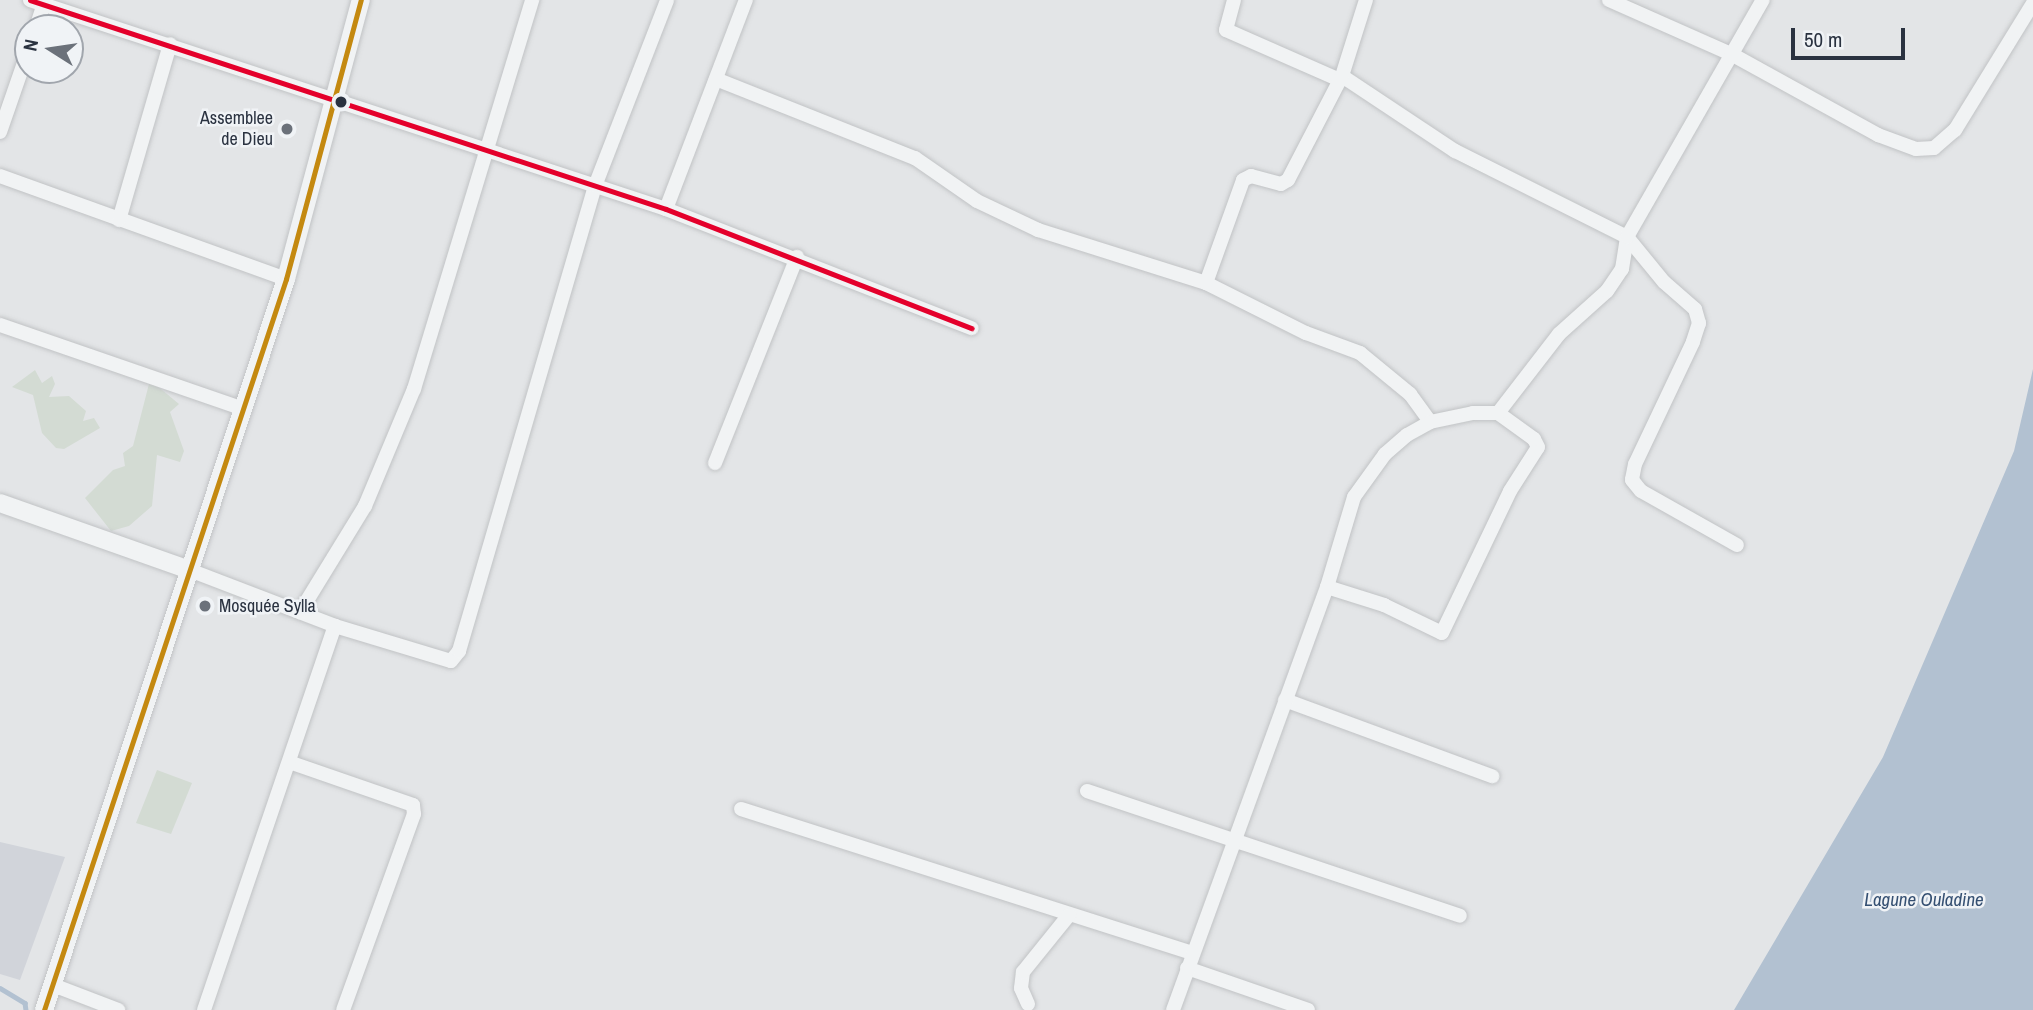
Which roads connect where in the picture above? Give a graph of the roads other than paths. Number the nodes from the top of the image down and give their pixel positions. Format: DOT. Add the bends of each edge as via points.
graph roads {
  1 [pos="361,0"];
  2 [pos="532,0"];
  3 [pos="667,0"];
  4 [pos="746,0"];
  5 [pos="1234,0"];
  6 [pos="1366,0"];
  7 [pos="1609,0"];
  8 [pos="1763,0"];
  9 [pos="40,1"];
  10 [pos="2033,3"];
  11 [pos="170,44"];
  12 [pos="1734,55"];
  13 [pos="1341,78"];
  14 [pos="716,79"];
  15 [pos="17,84"];
  16 [pos="334,103"];
  17 [pos="0,132"];
  18 [pos="489,151"];
  19 [pos="0,176"];
  20 [pos="595,186"];
  21 [pos="666,209"];
  22 [pos="119,220"];
  23 [pos="1627,237"];
  24 [pos="797,257"];
  25 [pos="286,279"];
  26 [pos="1206,283"];
  27 [pos="0,325"];
  28 [pos="972,328"];
  29 [pos="244,409"];
  30 [pos="1498,412"];
  31 [pos="1430,422"];
  32 [pos="715,463"];
  33 [pos="0,503"];
  34 [pos="1737,545"];
  35 [pos="192,572"];
  36 [pos="1327,587"];
  37 [pos="300,612"];
  38 [pos="335,626"];
  39 [pos="1285,699"];
  40 [pos="289,762"];
  41 [pos="1492,776"];
  42 [pos="1087,791"];
  43 [pos="741,809"];
  44 [pos="1232,839"];
  45 [pos="1069,915"];
  46 [pos="1460,916"];
  47 [pos="1189,961"];
  48 [pos="54,985"];
  49 [pos="1028,1003"];
  50 [pos="44,1010"];
  51 [pos="118,1010"];
  52 [pos="204,1010"];
  53 [pos="343,1010"];
  54 [pos="1173,1010"];
  55 [pos="1308,1010"];
  1 -- 16 [label="street"];
  2 -- 18 [label="street"];
  3 -- 20 [label="street"];
  4 -- 14 [label="street"];
  5 -- 13 [label="street" via="1226,30"];
  6 -- 13 [label="street"];
  7 -- 12 [label="street"];
  8 -- 12 [label="street"];
  9 -- 11 [label="street"];
  10 -- 12 [label="street" via="1955,130 1934,148 1916,149 1878,135"];
  11 -- 16 [label="street"];
  11 -- 22 [label="street"];
  12 -- 23 [label="street"];
  13 -- 23 [label="street" via="1455,151"];
  13 -- 26 [label="street" via="1288,180 1281,184 1251,176 1243,180"];
  14 -- 21 [label="street"];
  14 -- 26 [label="street" via="915,158 977,201 1038,230"];
  15 -- 17 [label="street"];
  16 -- 18 [label="street"];
  16 -- 25 [label="street"];
  18 -- 20 [label="street"];
  18 -- 37 [label="street" via="404,412 365,506"];
  19 -- 22 [label="street"];
  20 -- 21 [label="street"];
  20 -- 38 [label="street" via="459,651 451,661 441,662"];
  21 -- 24 [label="street"];
  22 -- 25 [label="street"];
  23 -- 30 [label="street" via="1622,269 1607,291 1559,334"];
  23 -- 34 [label="street" via="1664,282 1695,309 1699,323 1635,464 1632,480 1641,491"];
  24 -- 28 [label="street"];
  24 -- 32 [label="street"];
  25 -- 29 [label="street"];
  26 -- 31 [label="street" via="1306,333 1360,353 1410,394"];
  27 -- 29 [label="street"];
  29 -- 35 [label="street"];
  30 -- 31 [label="street"];
  30 -- 36 [label="street" via="1538,447 1510,491 1442,633 1384,605"];
  31 -- 36 [label="street" via="1385,454 1360,488"];
  33 -- 35 [label="street"];
  35 -- 37 [label="street"];
  35 -- 48 [label="street"];
  36 -- 39 [label="street"];
  37 -- 38 [label="street"];
  38 -- 40 [label="street"];
  39 -- 41 [label="street"];
  39 -- 44 [label="street"];
  40 -- 52 [label="street"];
  40 -- 53 [label="street" via="413,805 414,814"];
  42 -- 44 [label="street"];
  43 -- 45 [label="street"];
  44 -- 46 [label="street"];
  44 -- 47 [label="street"];
  45 -- 47 [label="street"];
  45 -- 49 [label="street" via="1023,972 1021,988"];
  47 -- 54 [label="street"];
  47 -- 55 [label="street"];
  48 -- 50 [label="street"];
  48 -- 51 [label="street"];
}
